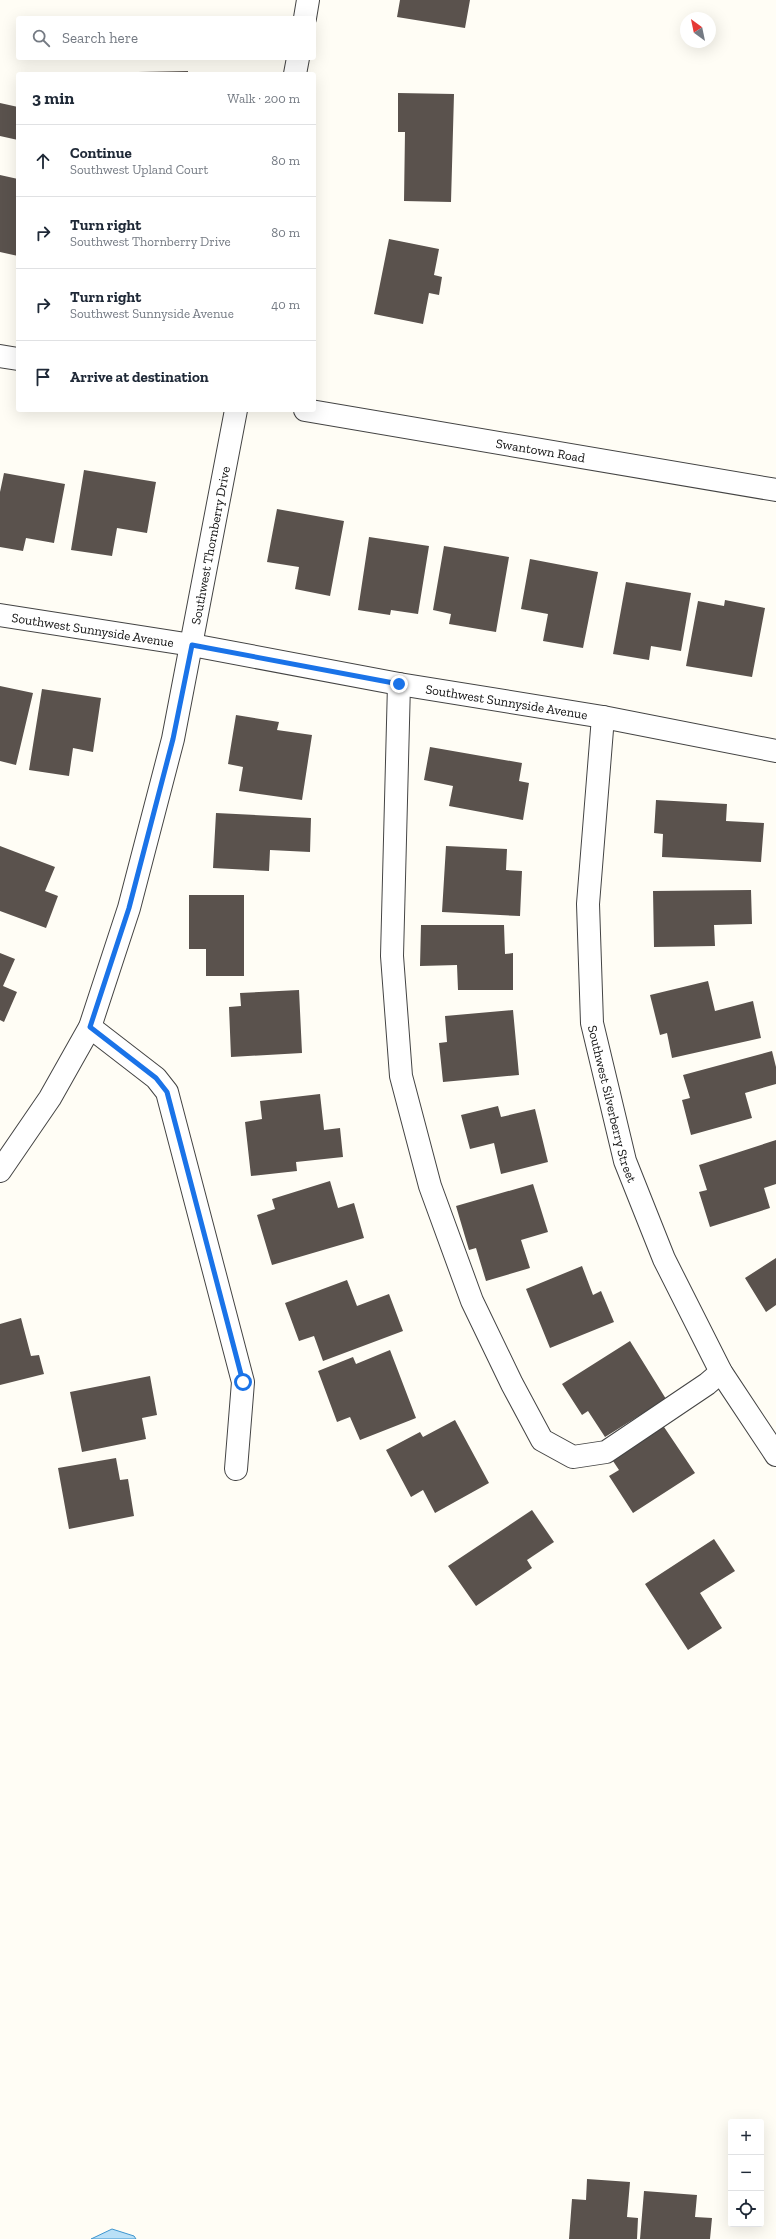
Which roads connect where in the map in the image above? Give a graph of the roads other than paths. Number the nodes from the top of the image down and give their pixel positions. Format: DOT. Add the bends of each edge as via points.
graph roads {
  1 [pos="308,0"];
  2 [pos="305,16"];
  3 [pos="298,60"];
  4 [pos="295,72"];
  5 [pos="0,356"];
  6 [pos="16,360"];
  7 [pos="236,412"];
  8 [pos="316,412"];
  9 [pos="776,490"];
  10 [pos="0,615"];
  11 [pos="192,645"];
  12 [pos="399,684"];
  13 [pos="603,717"];
  14 [pos="776,751"];
  15 [pos="90,1027"];
  16 [pos="0,1171"];
  17 [pos="721,1372"];
  18 [pos="776,1454"];
  19 [pos="236,1469"];
  1 -- 2 [label="street"];
  3 -- 4 [label="street"];
  5 -- 6 [label="street"];
  7 -- 11 [label="street, Southwest Thornberry Drive"];
  8 -- 9 [label="street, Swantown Road"];
  10 -- 11 [label="street, Southwest Sunnyside Avenue"];
  11 -- 12 [label="street, Southwest Sunnyside Avenue"];
  11 -- 15 [label="street, Southwest Thornberry Drive" via="173,739 129,908"];
  12 -- 13 [label="street, Southwest Sunnyside Avenue"];
  12 -- 17 [label="street" via="392,956 401,1076 430,1186 472,1301 542,1440 573,1457 606,1452"];
  13 -- 14 [label="street, Southwest Sunnyside Avenue"];
  13 -- 17 [label="street, Southwest Silverberry Street" via="588,904 592,1023 625,1161 664,1260"];
  15 -- 16 [label="street, Southwest Thornberry Drive" via="50,1098"];
  15 -- 19 [label="street" via="156,1078 167,1092 243,1382"];
  17 -- 18 [label="street, Southwest Silverberry Street"];
}
